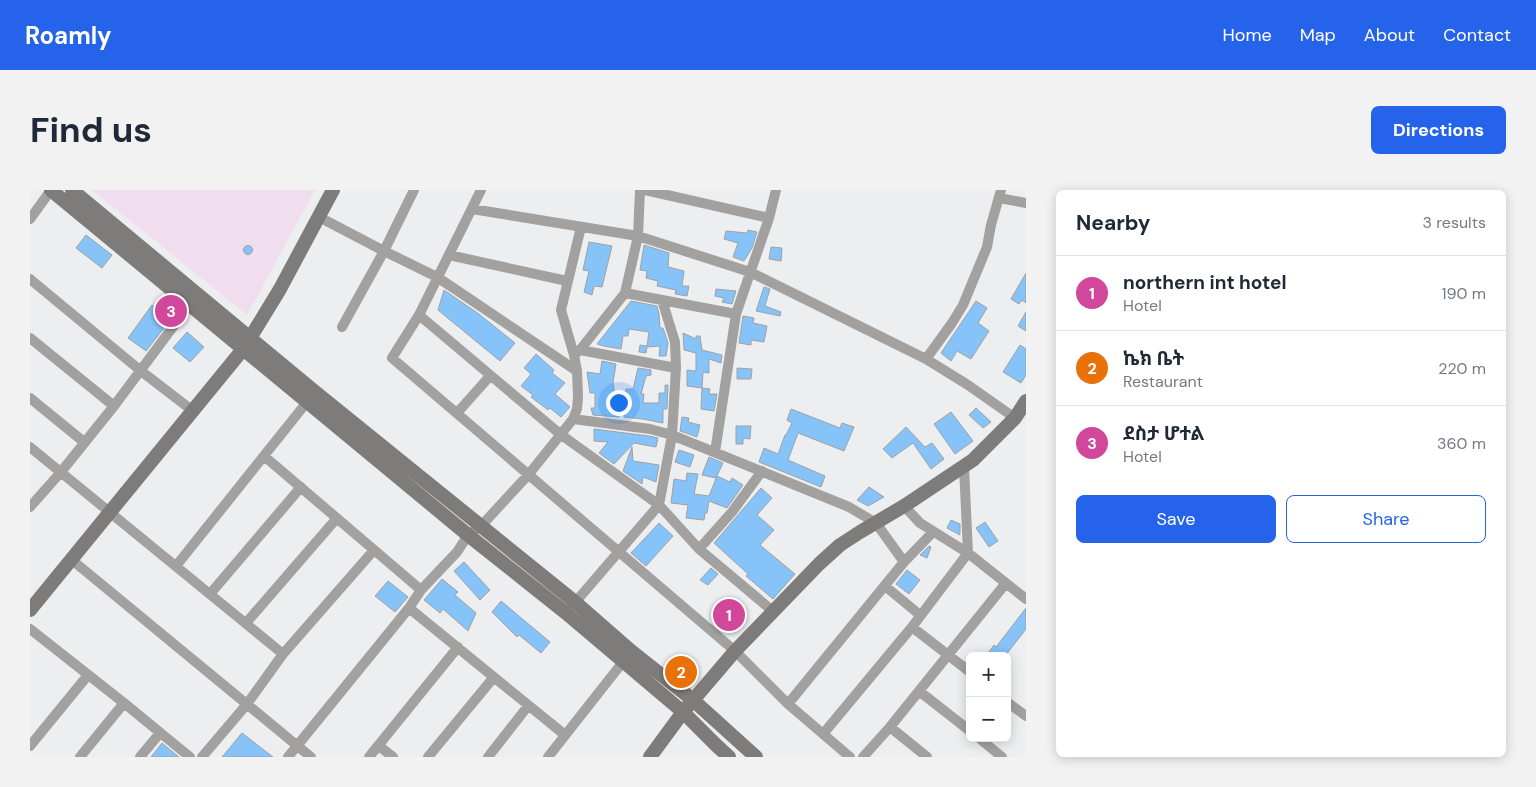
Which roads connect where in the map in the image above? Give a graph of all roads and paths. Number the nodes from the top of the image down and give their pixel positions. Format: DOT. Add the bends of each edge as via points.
graph roads {
  1 [pos="51,190"];
  2 [pos="72,190"];
  3 [pos="333,190"];
  4 [pos="414,190"];
  5 [pos="481,190"];
  6 [pos="640,190"];
  7 [pos="645,190"];
  8 [pos="776,190"];
  9 [pos="684,194"];
  10 [pos="1000,194"];
  11 [pos="1026,203"];
  12 [pos="472,209"];
  13 [pos="319,217"];
  14 [pos="769,218"];
  15 [pos="30,219"];
  16 [pos="581,227"];
  17 [pos="638,236"];
  18 [pos="384,251"];
  19 [pos="449,254"];
  20 [pos="750,272"];
  21 [pos="437,277"];
  22 [pos="30,279"];
  23 [pos="568,281"];
  24 [pos="625,292"];
  25 [pos="193,300"];
  26 [pos="662,300"];
  27 [pos="736,314"];
  28 [pos="419,315"];
  29 [pos="342,327"];
  30 [pos="30,338"];
  31 [pos="247,343"];
  32 [pos="577,352"];
  33 [pos="926,359"];
  34 [pos="676,368"];
  35 [pos="577,370"];
  36 [pos="141,371"];
  37 [pos="490,376"];
  38 [pos="312,397"];
  39 [pos="30,398"];
  40 [pos="1026,401"];
  41 [pos="114,406"];
  42 [pos="193,411"];
  43 [pos="457,413"];
  44 [pos="1015,418"];
  45 [pos="573,419"];
  46 [pos="560,434"];
  47 [pos="672,435"];
  48 [pos="84,442"];
  49 [pos="30,447"];
  50 [pos="715,452"];
  51 [pos="264,456"];
  52 [pos="408,467"];
  53 [pos="964,467"];
  54 [pos="762,471"];
  55 [pos="61,472"];
  56 [pos="529,474"];
  57 [pos="398,477"];
  58 [pos="301,487"];
  59 [pos="660,505"];
  60 [pos="904,506"];
  61 [pos="30,507"];
  62 [pos="110,512"];
  63 [pos="337,518"];
  64 [pos="876,523"];
  65 [pos="482,526"];
  66 [pos="933,532"];
  67 [pos="468,535"];
  68 [pos="699,549"];
  69 [pos="374,550"];
  70 [pos="619,552"];
  71 [pos="968,553"];
  72 [pos="72,560"];
  73 [pos="904,562"];
  74 [pos="176,566"];
  75 [pos="1006,583"];
  76 [pos="885,586"];
  77 [pos="421,590"];
  78 [pos="210,594"];
  79 [pos="1024,594"];
  80 [pos="576,602"];
  81 [pos="409,608"];
  82 [pos="30,610"];
  83 [pos="774,612"];
  84 [pos="566,613"];
  85 [pos="920,616"];
  86 [pos="246,624"];
  87 [pos="912,627"];
  88 [pos="30,629"];
  89 [pos="458,647"];
  90 [pos="735,651"];
  91 [pos="283,654"];
  92 [pos="949,655"];
  93 [pos="627,657"];
  94 [pos="966,669"];
  95 [pos="88,675"];
  96 [pos="494,677"];
  97 [pos="919,691"];
  98 [pos="693,700"];
  99 [pos="124,703"];
  100 [pos="247,704"];
  101 [pos="788,704"];
  102 [pos="1011,705"];
  103 [pos="528,706"];
  104 [pos="684,712"];
  105 [pos="1026,716"];
  106 [pos="890,728"];
  107 [pos="966,728"];
  108 [pos="160,733"];
  109 [pos="823,734"];
  110 [pos="565,735"];
  111 [pos="984,742"];
  112 [pos="30,746"];
  113 [pos="298,746"];
  114 [pos="379,746"];
  115 [pos="80,757"];
  116 [pos="140,757"];
  117 [pos="190,757"];
  118 [pos="202,757"];
  119 [pos="288,757"];
  120 [pos="311,757"];
  121 [pos="370,757"];
  122 [pos="393,757"];
  123 [pos="428,757"];
  124 [pos="488,757"];
  125 [pos="548,757"];
  126 [pos="650,757"];
  127 [pos="729,757"];
  128 [pos="756,757"];
  129 [pos="850,757"];
  130 [pos="863,757"];
  131 [pos="927,757"];
  132 [pos="1002,757"];
  1 -- 15 [label="street"];
  1 -- 25 [label="street"];
  2 -- 25 [label="street"];
  3 -- 13 [label="street"];
  4 -- 18 [label="street"];
  5 -- 12 [label="street"];
  6 -- 17 [label="street"];
  7 -- 9 [label="street"];
  8 -- 14 [label="street"];
  9 -- 14 [label="street"];
  10 -- 11 [label="street"];
  10 -- 33 [label="street" via="987,247 963,305"];
  12 -- 16 [label="street"];
  12 -- 19 [label="street"];
  13 -- 18 [label="street"];
  13 -- 31 [label="street"];
  14 -- 20 [label="street"];
  16 -- 17 [label="street"];
  16 -- 23 [label="street"];
  17 -- 20 [label="street"];
  17 -- 24 [label="street"];
  18 -- 21 [label="street"];
  18 -- 29 [label="street"];
  19 -- 21 [label="street"];
  19 -- 23 [label="street"];
  20 -- 27 [label="street"];
  20 -- 33 [label="street"];
  21 -- 28 [label="street"];
  21 -- 35 [label="street"];
  22 -- 36 [label="street"];
  23 -- 32 [label="street" via="562,319"];
  24 -- 26 [label="street"];
  24 -- 32 [label="street"];
  25 -- 31 [label="street"];
  25 -- 36 [label="street"];
  26 -- 27 [label="street"];
  26 -- 34 [label="street" via="675,342"];
  27 -- 50 [label="street"];
  28 -- 37 [label="street"];
  28 -- 43 [label="street" via="392,358"];
  30 -- 41 [label="street"];
  31 -- 38 [label="street"];
  31 -- 42 [label="street"];
  32 -- 34 [label="street"];
  32 -- 35 [label="street"];
  33 -- 44 [label="street"];
  34 -- 47 [label="street"];
  35 -- 45 [label="street" via="577,410"];
  36 -- 41 [label="street"];
  36 -- 42 [label="street"];
  37 -- 43 [label="street"];
  37 -- 46 [label="street"];
  38 -- 51 [label="street"];
  38 -- 52 [label="street"];
  38 -- 57 [label="street"];
  39 -- 48 [label="street"];
  40 -- 44 [label="street"];
  41 -- 48 [label="street"];
  42 -- 62 [label="street"];
  43 -- 56 [label="street"];
  44 -- 53 [label="street"];
  45 -- 46 [label="street"];
  45 -- 47 [label="street"];
  46 -- 56 [label="street"];
  46 -- 59 [label="street"];
  47 -- 50 [label="street"];
  47 -- 59 [label="street"];
  48 -- 55 [label="street"];
  49 -- 55 [label="street"];
  50 -- 54 [label="street"];
  51 -- 58 [label="street"];
  51 -- 74 [label="street"];
  52 -- 57 [label="street"];
  52 -- 65 [label="street"];
  53 -- 60 [label="street"];
  53 -- 71 [label="street"];
  54 -- 64 [label="street" via="849,507"];
  54 -- 68 [label="street"];
  55 -- 61 [label="street"];
  55 -- 62 [label="street"];
  56 -- 65 [label="street"];
  56 -- 70 [label="street"];
  57 -- 67 [label="street"];
  58 -- 63 [label="street"];
  58 -- 78 [label="street"];
  59 -- 68 [label="street"];
  59 -- 70 [label="street"];
  60 -- 64 [label="street"];
  60 -- 66 [label="street"];
  62 -- 72 [label="street"];
  62 -- 74 [label="street"];
  63 -- 69 [label="street"];
  63 -- 86 [label="street"];
  64 -- 73 [label="street"];
  64 -- 83 [label="street" via="833,551"];
  65 -- 67 [label="street"];
  65 -- 80 [label="street"];
  66 -- 71 [label="street"];
  66 -- 73 [label="street"];
  67 -- 77 [label="street" via="457,552"];
  67 -- 84 [label="street"];
  68 -- 83 [label="street"];
  69 -- 77 [label="street"];
  69 -- 91 [label="street"];
  70 -- 80 [label="street"];
  70 -- 90 [label="street"];
  71 -- 75 [label="street"];
  71 -- 85 [label="street"];
  72 -- 82 [label="street"];
  72 -- 100 [label="street"];
  73 -- 76 [label="street"];
  74 -- 78 [label="street"];
  75 -- 79 [label="street"];
  75 -- 92 [label="street"];
  76 -- 85 [label="street"];
  76 -- 101 [label="street"];
  77 -- 81 [label="street"];
  78 -- 86 [label="street"];
  80 -- 84 [label="street"];
  80 -- 93 [label="street"];
  81 -- 89 [label="street"];
  81 -- 113 [label="street"];
  83 -- 90 [label="street"];
  84 -- 93 [label="street"];
  85 -- 87 [label="street"];
  86 -- 91 [label="street"];
  87 -- 92 [label="street"];
  87 -- 109 [label="street"];
  88 -- 95 [label="street"];
  89 -- 96 [label="street"];
  89 -- 114 [label="street"];
  90 -- 98 [label="street"];
  90 -- 101 [label="street"];
  91 -- 100 [label="street"];
  92 -- 94 [label="street"];
  92 -- 97 [label="street"];
  93 -- 98 [label="street"];
  93 -- 104 [label="street"];
  93 -- 110 [label="street"];
  95 -- 99 [label="street"];
  95 -- 112 [label="street"];
  96 -- 103 [label="street"];
  96 -- 123 [label="street"];
  97 -- 106 [label="street"];
  97 -- 107 [label="street"];
  98 -- 104 [label="street"];
  98 -- 128 [label="street"];
  99 -- 108 [label="street"];
  99 -- 115 [label="street"];
  100 -- 113 [label="street"];
  100 -- 118 [label="street"];
  101 -- 109 [label="street"];
  102 -- 105 [label="street"];
  103 -- 110 [label="street"];
  103 -- 124 [label="street"];
  104 -- 126 [label="street"];
  104 -- 127 [label="street"];
  106 -- 130 [label="street"];
  106 -- 131 [label="street"];
  108 -- 116 [label="street"];
  108 -- 117 [label="street"];
  109 -- 129 [label="street"];
  110 -- 125 [label="street"];
  111 -- 132 [label="street"];
  113 -- 119 [label="street"];
  113 -- 120 [label="street"];
  114 -- 121 [label="street"];
  114 -- 122 [label="street"];
}
